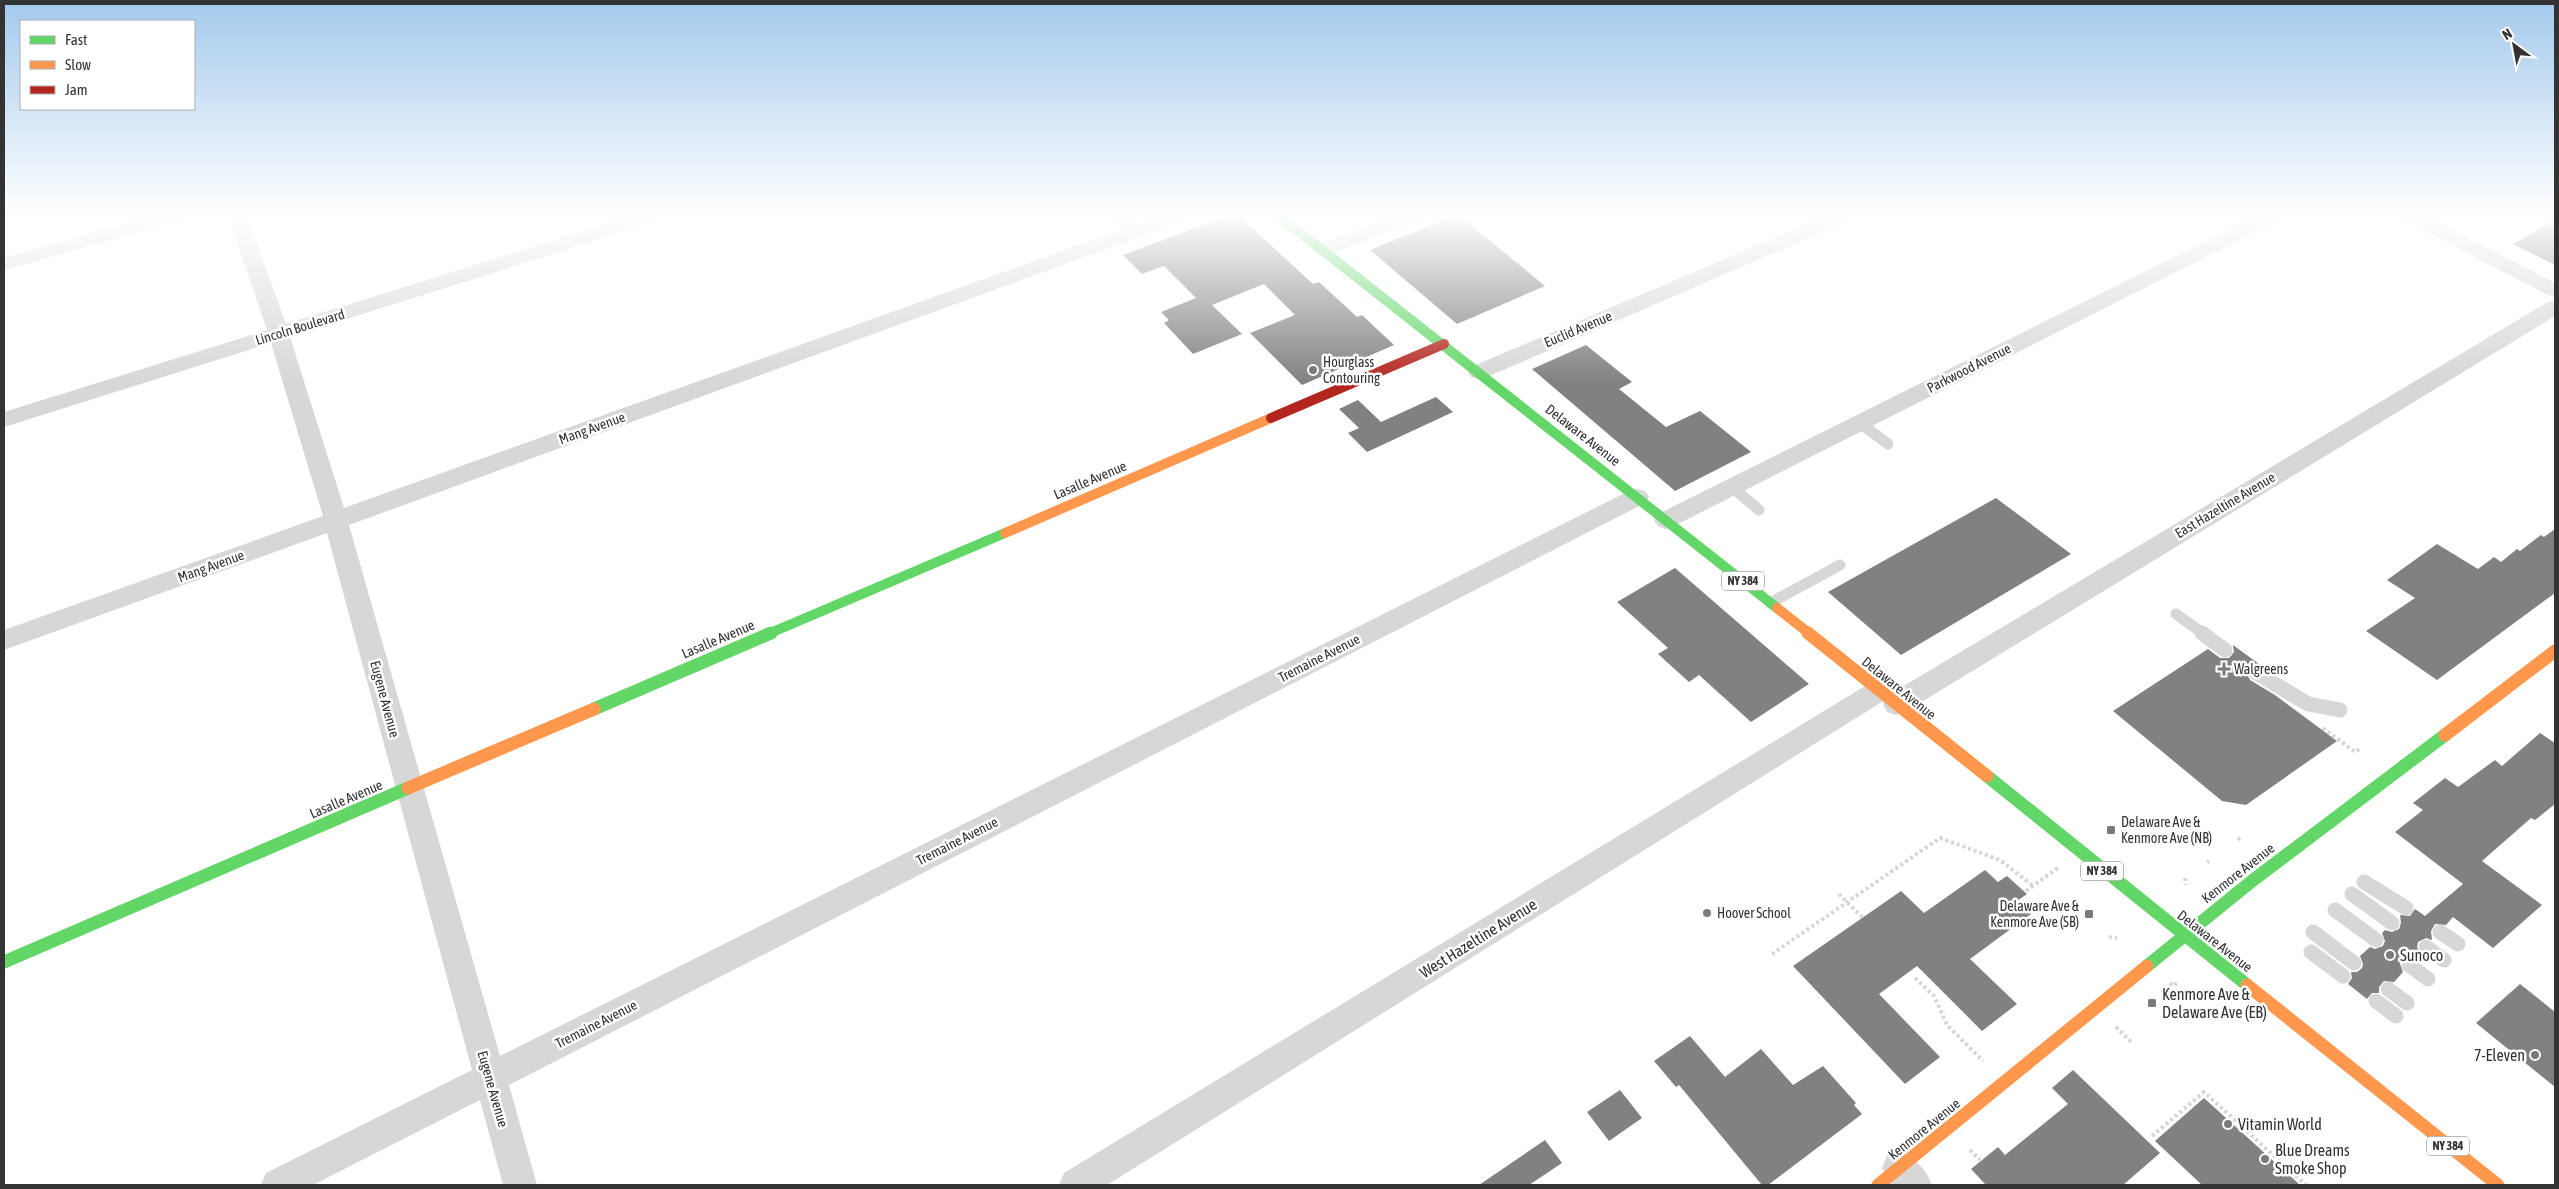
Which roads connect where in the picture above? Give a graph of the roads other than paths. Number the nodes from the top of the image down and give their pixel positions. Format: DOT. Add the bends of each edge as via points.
graph roads {
  1 [pos="257,271"];
  2 [pos="477,271"];
  3 [pos="1026,271"];
  4 [pos="1351,271"];
  5 [pos="1714,271"];
  6 [pos="2162,271"];
  7 [pos="2517,271"];
  8 [pos="2555,291"];
  9 [pos="2555,307"];
  10 [pos="279,334"];
  11 [pos="1444,344"];
  12 [pos="1479,372"];
  13 [pos="4,420"];
  14 [pos="1860,423"];
  15 [pos="1888,444"];
  16 [pos="1732,487"];
  17 [pos="1637,497"];
  18 [pos="1759,510"];
  19 [pos="1666,520"];
  20 [pos="336,521"];
  21 [pos="1840,565"];
  22 [pos="1770,603"];
  23 [pos="2176,614"];
  24 [pos="4,640"];
  25 [pos="2225,650"];
  26 [pos="2555,651"];
  27 [pos="2255,672"];
  28 [pos="1887,697"];
  29 [pos="2340,710"];
  30 [pos="410,788"];
  31 [pos="2364,882"];
  32 [pos="2352,894"];
  33 [pos="2406,908"];
  34 [pos="2334,910"];
  35 [pos="2392,923"];
  36 [pos="2313,932"];
  37 [pos="2440,932"];
  38 [pos="2183,935"];
  39 [pos="2376,940"];
  40 [pos="2458,944"];
  41 [pos="2426,947"];
  42 [pos="2311,952"];
  43 [pos="2444,960"];
  44 [pos="4,962"];
  45 [pos="2354,963"];
  46 [pos="2409,965"];
  47 [pos="2343,976"];
  48 [pos="2428,979"];
  49 [pos="2388,989"];
  50 [pos="2376,1002"];
  51 [pos="2407,1003"];
  52 [pos="2396,1016"];
  53 [pos="490,1078"];
  54 [pos="1897,1180"];
  55 [pos="278,1185"];
  56 [pos="520,1185"];
  57 [pos="1076,1185"];
  58 [pos="2498,1185"];
  1 -- 10 [label="street, Eugene Avenue"];
  2 -- 10 [label="street, Lincoln Boulevard"];
  3 -- 20 [label="street, Mang Avenue"];
  4 -- 11 [label="main road, Delaware Avenue / NY 384"];
  5 -- 12 [label="street, Euclid Avenue"];
  6 -- 14 [label="street, Parkwood Avenue"];
  7 -- 8 [label="street"];
  9 -- 28 [label="street, East Hazeltine Avenue"];
  10 -- 13 [label="street, Lincoln Boulevard"];
  10 -- 20 [label="street, Eugene Avenue"];
  11 -- 12 [label="main road, Delaware Avenue / NY 384"];
  11 -- 30 [label="main road, Lasalle Avenue"];
  12 -- 17 [label="main road, Delaware Avenue / NY 384"];
  14 -- 15 [label="lane"];
  14 -- 16 [label="street, Parkwood Avenue"];
  16 -- 18 [label="lane"];
  16 -- 19 [label="street, Parkwood Avenue"];
  17 -- 19 [label="main road, Delaware Avenue / NY 384"];
  17 -- 53 [label="street, Tremaine Avenue"];
  19 -- 22 [label="main road, Delaware Avenue / NY 384"];
  20 -- 24 [label="street, Mang Avenue"];
  20 -- 30 [label="street, Eugene Avenue"];
  21 -- 22 [label="lane"];
  22 -- 28 [label="main road, Delaware Avenue / NY 384"];
  23 -- 25 [label="lane"];
  26 -- 38 [label="main road, Kenmore Avenue"];
  27 -- 29 [label="lane" via="2308,704"];
  28 -- 38 [label="main road, Delaware Avenue / NY 384"];
  28 -- 57 [label="street, West Hazeltine Avenue"];
  30 -- 44 [label="main road, Lasalle Avenue"];
  30 -- 53 [label="street, Eugene Avenue"];
  31 -- 33 [label="lane"];
  32 -- 35 [label="lane"];
  34 -- 39 [label="lane"];
  36 -- 45 [label="lane"];
  37 -- 40 [label="lane"];
  38 -- 54 [label="main road, Kenmore Avenue"];
  38 -- 58 [label="main road, Delaware Avenue / NY 384"];
  41 -- 43 [label="lane"];
  42 -- 47 [label="lane"];
  46 -- 48 [label="lane"];
  49 -- 51 [label="lane"];
  50 -- 52 [label="lane"];
  53 -- 55 [label="street, Tremaine Avenue"];
  53 -- 56 [label="street, Eugene Avenue"];
}
